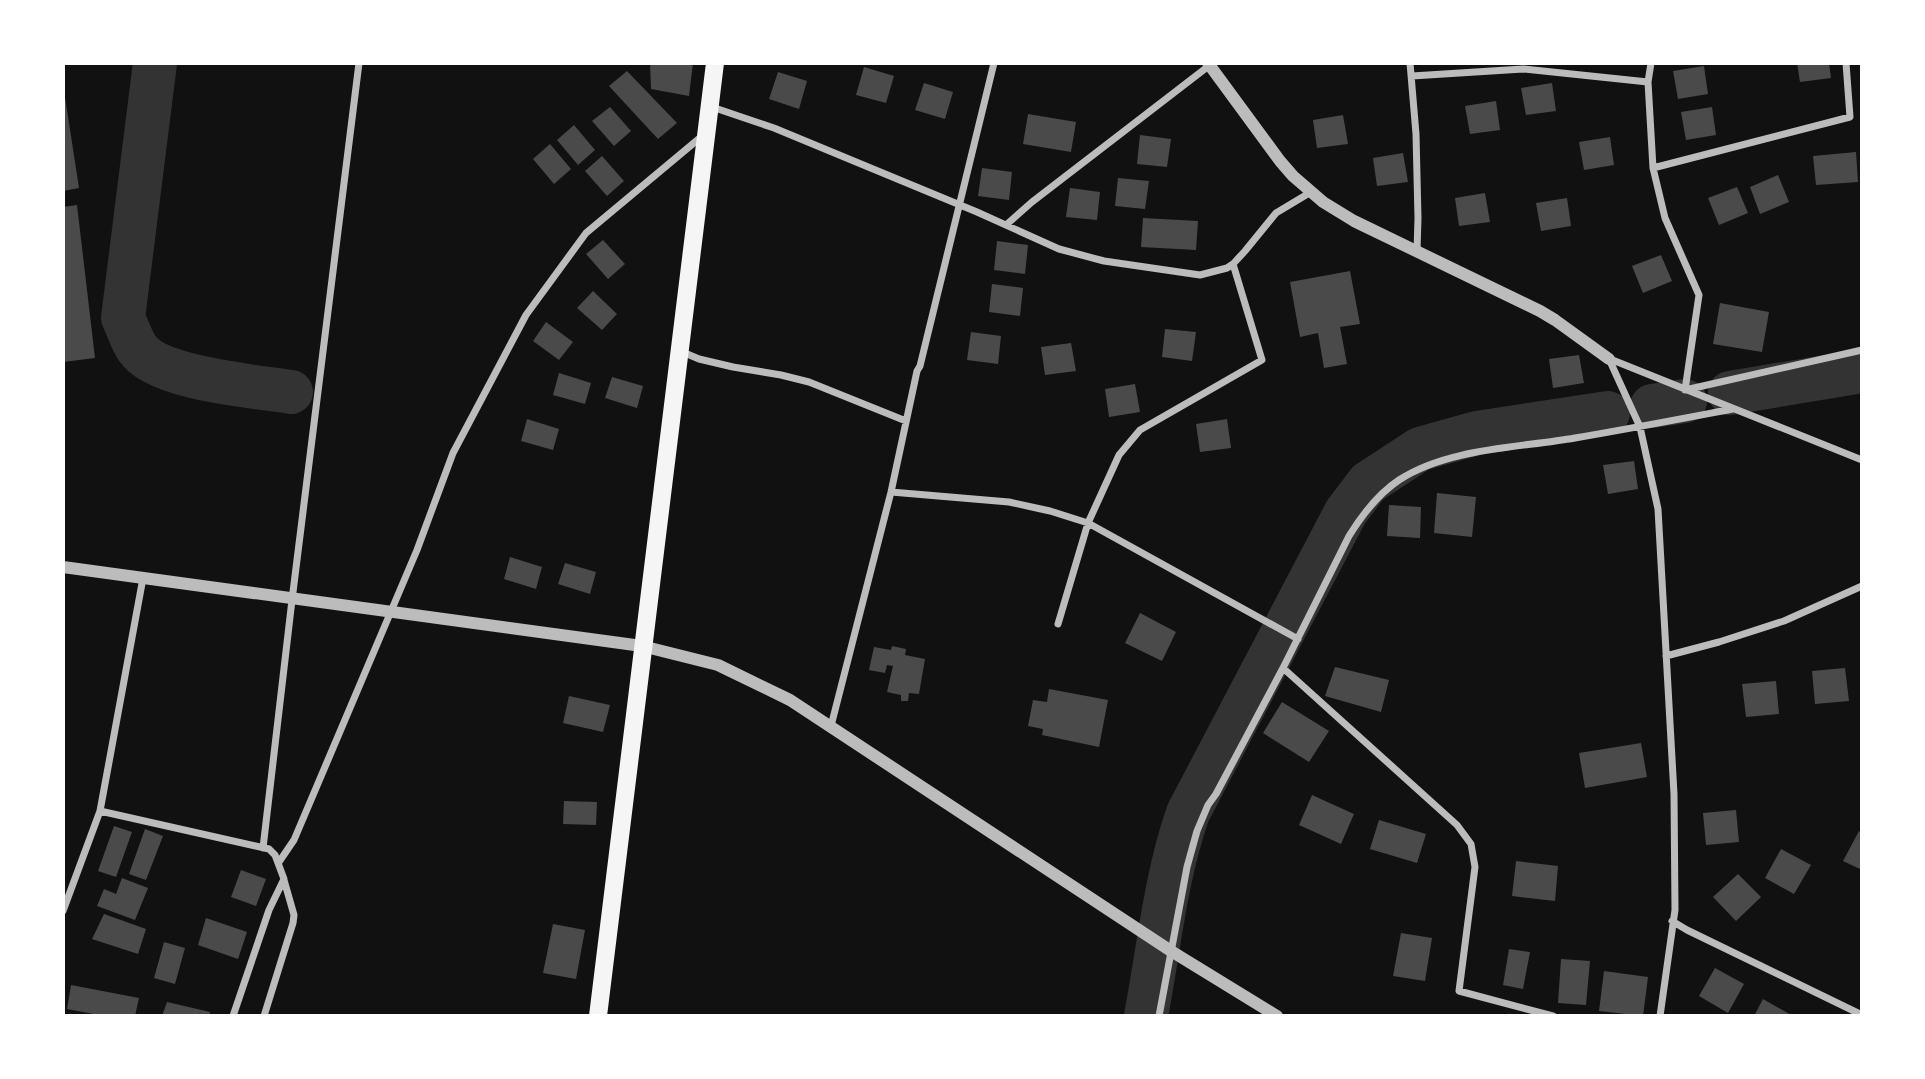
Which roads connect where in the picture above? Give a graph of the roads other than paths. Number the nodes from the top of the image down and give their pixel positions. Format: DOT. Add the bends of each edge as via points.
graph roads {
  1 [pos="359,63"];
  2 [pos="715,63"];
  3 [pos="994,63"];
  4 [pos="1410,63"];
  5 [pos="1651,63"];
  6 [pos="1846,63"];
  7 [pos="1209,64"];
  8 [pos="1412,76"];
  9 [pos="1648,82"];
  10 [pos="709,106"];
  11 [pos="707,132"];
  12 [pos="1653,168"];
  13 [pos="1311,192"];
  14 [pos="958,205"];
  15 [pos="1006,225"];
  16 [pos="1417,251"];
  17 [pos="1233,264"];
  18 [pos="1862,350"];
  19 [pos="680,351"];
  20 [pos="1609,359"];
  21 [pos="1685,390"];
  22 [pos="1733,409"];
  23 [pos="905,421"];
  24 [pos="1640,427"];
  25 [pos="1862,460"];
  26 [pos="891,492"];
  27 [pos="1088,523"];
  28 [pos="63,567"];
  29 [pos="143,578"];
  30 [pos="1862,586"];
  31 [pos="292,600"];
  32 [pos="389,612"];
  33 [pos="1058,624"];
  34 [pos="1298,639"];
  35 [pos="642,646"];
  36 [pos="1666,656"];
  37 [pos="1283,668"];
  38 [pos="831,726"];
  39 [pos="100,811"];
  40 [pos="263,848"];
  41 [pos="278,862"];
  42 [pos="284,879"];
  43 [pos="63,911"];
  44 [pos="1672,920"];
  45 [pos="1168,949"];
  46 [pos="1862,1015"];
  47 [pos="233,1016"];
  48 [pos="264,1016"];
  49 [pos="598,1016"];
  50 [pos="1159,1016"];
  51 [pos="1277,1016"];
  52 [pos="1553,1016"];
  53 [pos="1660,1016"];
  1 -- 31 [label="street"];
  2 -- 10 [label="main road"];
  3 -- 14 [label="street"];
  4 -- 8 [label="street"];
  5 -- 9 [label="street"];
  6 -- 12 [label="street" via="1850,117"];
  7 -- 13 [label="street" via="1280,161"];
  7 -- 15 [label="street"];
  8 -- 9 [label="street" via="1523,69"];
  8 -- 16 [label="street"];
  9 -- 12 [label="street"];
  10 -- 11 [label="main road"];
  10 -- 14 [label="street" via="774,128"];
  11 -- 19 [label="main road"];
  11 -- 32 [label="street" via="586,233 526,315 453,453"];
  12 -- 21 [label="street" via="1665,218 1699,295"];
  13 -- 16 [label="street" via="1354,221"];
  13 -- 17 [label="street" via="1269,219"];
  14 -- 15 [label="street"];
  14 -- 23 [label="street"];
  15 -- 17 [label="street" via="1059,249 1104,261 1200,275"];
  16 -- 20 [label="street" via="1539,311"];
  17 -- 27 [label="street" via="1262,360 1140,430 1119,456"];
  18 -- 21 [label="street"];
  19 -- 23 [label="street" via="733,368 809,382"];
  19 -- 35 [label="main road"];
  20 -- 21 [label="street"];
  20 -- 24 [label="street"];
  21 -- 22 [label="street"];
  22 -- 24 [label="street"];
  22 -- 25 [label="street"];
  23 -- 26 [label="street"];
  24 -- 34 [label="street" via="1471,454 1440,461 1398,480 1360,518"];
  24 -- 36 [label="street" via="1658,509"];
  26 -- 27 [label="street" via="1009,502"];
  26 -- 38 [label="street"];
  27 -- 33 [label="street"];
  27 -- 34 [label="street"];
  28 -- 29 [label="street"];
  29 -- 31 [label="street"];
  29 -- 39 [label="street"];
  30 -- 36 [label="street" via="1784,621"];
  31 -- 32 [label="street"];
  31 -- 40 [label="street"];
  32 -- 35 [label="street"];
  32 -- 41 [label="street" via="293,840"];
  34 -- 37 [label="street"];
  35 -- 38 [label="street" via="718,665"];
  35 -- 49 [label="main road"];
  36 -- 44 [label="street" via="1674,794"];
  37 -- 45 [label="street" via="1204,814"];
  37 -- 52 [label="street" via="1457,825 1471,844 1475,867 1459,991"];
  38 -- 45 [label="street"];
  39 -- 40 [label="street"];
  39 -- 43 [label="street"];
  40 -- 41 [label="street" via="272,851"];
  41 -- 42 [label="street"];
  42 -- 47 [label="street"];
  42 -- 48 [label="street" via="293,923"];
  44 -- 46 [label="street"];
  44 -- 53 [label="street"];
  45 -- 50 [label="street"];
  45 -- 51 [label="street"];
}
